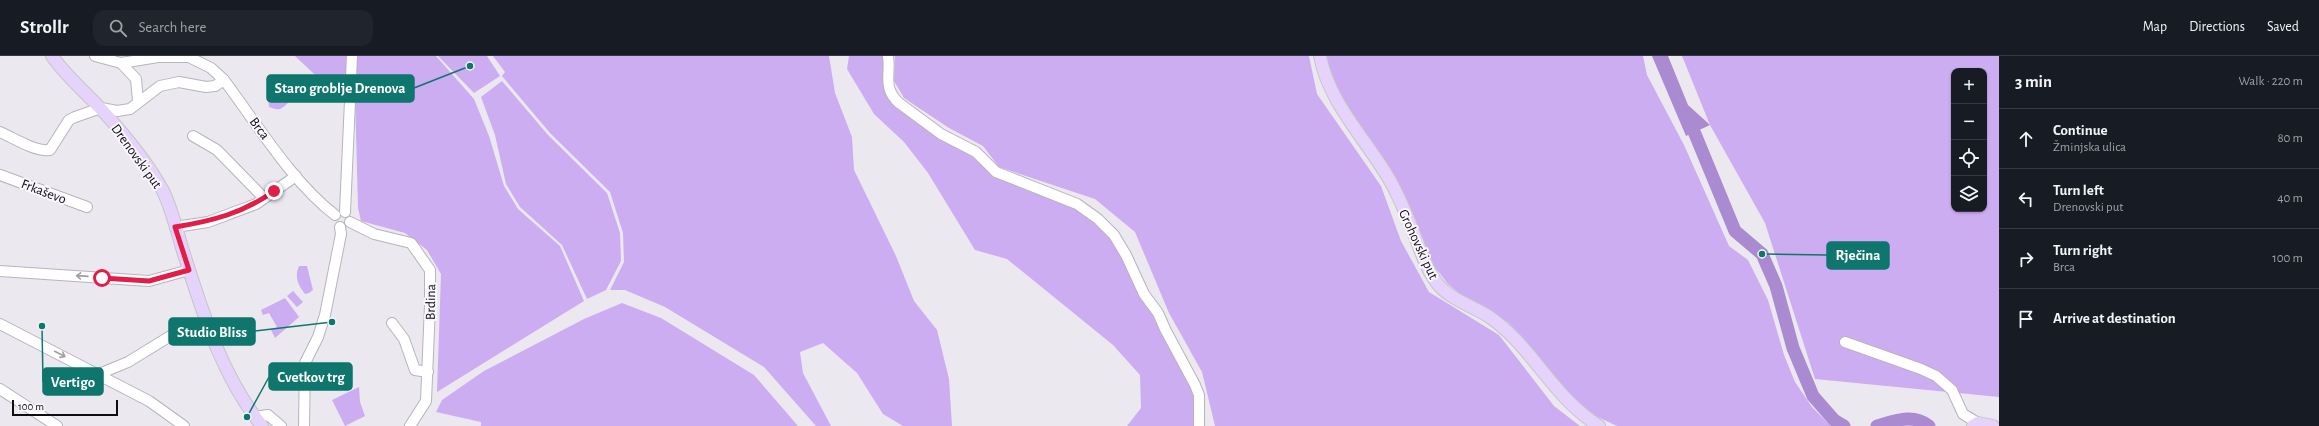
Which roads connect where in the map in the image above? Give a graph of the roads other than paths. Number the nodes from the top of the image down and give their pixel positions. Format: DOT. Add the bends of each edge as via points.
graph roads {
  1 [pos="52,56"];
  2 [pos="95,56"];
  3 [pos="352,56"];
  4 [pos="888,56"];
  5 [pos="1320,56"];
  6 [pos="121,63"];
  7 [pos="224,80"];
  8 [pos="138,101"];
  9 [pos="100,108"];
  10 [pos="0,132"];
  11 [pos="193,136"];
  12 [pos="0,175"];
  13 [pos="296,176"];
  14 [pos="264,198"];
  15 [pos="87,207"];
  16 [pos="340,213"];
  17 [pos="350,222"];
  18 [pos="175,227"];
  19 [pos="340,227"];
  20 [pos="189,270"];
  21 [pos="0,271"];
  22 [pos="392,322"];
  23 [pos="0,324"];
  24 [pos="185,327"];
  25 [pos="1845,342"];
  26 [pos="428,372"];
  27 [pos="99,374"];
  28 [pos="0,388"];
  29 [pos="259,422"];
  30 [pos="1976,424"];
  31 [pos="57,426"];
  32 [pos="184,426"];
  33 [pos="281,426"];
  34 [pos="304,426"];
  35 [pos="410,426"];
  36 [pos="1199,426"];
  37 [pos="1599,426"];
  38 [pos="1992,426"];
  1 -- 9 [label="main road, Drenovski put" via="75,84"];
  2 -- 6 [label="street"];
  3 -- 16 [label="street"];
  4 -- 36 [label="street" via="887,80 894,98 899,103 941,134 976,152 996,172 1077,204 1114,235 1144,294 1158,312 1200,395"];
  5 -- 37 [label="main road, Grohovski put" via="1329,89 1389,180 1426,266 1438,284 1505,329 1565,400"];
  6 -- 7 [label="street, Brca" via="158,57 190,57 211,68"];
  6 -- 8 [label="street" via="136,79"];
  7 -- 8 [label="street" via="215,86 206,87 179,82 160,86"];
  7 -- 13 [label="street, Brca"];
  8 -- 9 [label="street" via="130,109 117,111"];
  9 -- 10 [label="street" via="69,120 50,150 32,146"];
  9 -- 18 [label="main road, Drenovski put" via="148,166 164,192"];
  11 -- 14 [label="street" via="216,150"];
  12 -- 15 [label="street, Frkaševo"];
  13 -- 14 [label="street"];
  13 -- 16 [label="street, Brca" via="319,202"];
  14 -- 18 [label="street" via="256,204 208,222"];
  16 -- 17 [label="street" via="350,216"];
  16 -- 19 [label="street" via="335,224"];
  17 -- 19 [label="street" via="348,226"];
  17 -- 26 [label="street, Brdina" via="374,234 411,243 430,270"];
  18 -- 20 [label="main road, Drenovski put"];
  19 -- 34 [label="street" via="341,234 325,315 305,363"];
  20 -- 21 [label="street, one-way" via="149,281"];
  20 -- 29 [label="main road, Drenovski put" via="211,338 228,372"];
  22 -- 26 [label="street" via="404,339 415,370"];
  23 -- 27 [label="street, one-way"];
  24 -- 27 [label="street" via="128,362"];
  25 -- 30 [label="street" via="1936,376 1952,390 1963,414"];
  26 -- 35 [label="street, Brdina" via="426,401"];
  27 -- 32 [label="street" via="149,401"];
  28 -- 31 [label="street"];
  29 -- 33 [label="street" via="268,415"];
  30 -- 38 [label="main road"];
}
